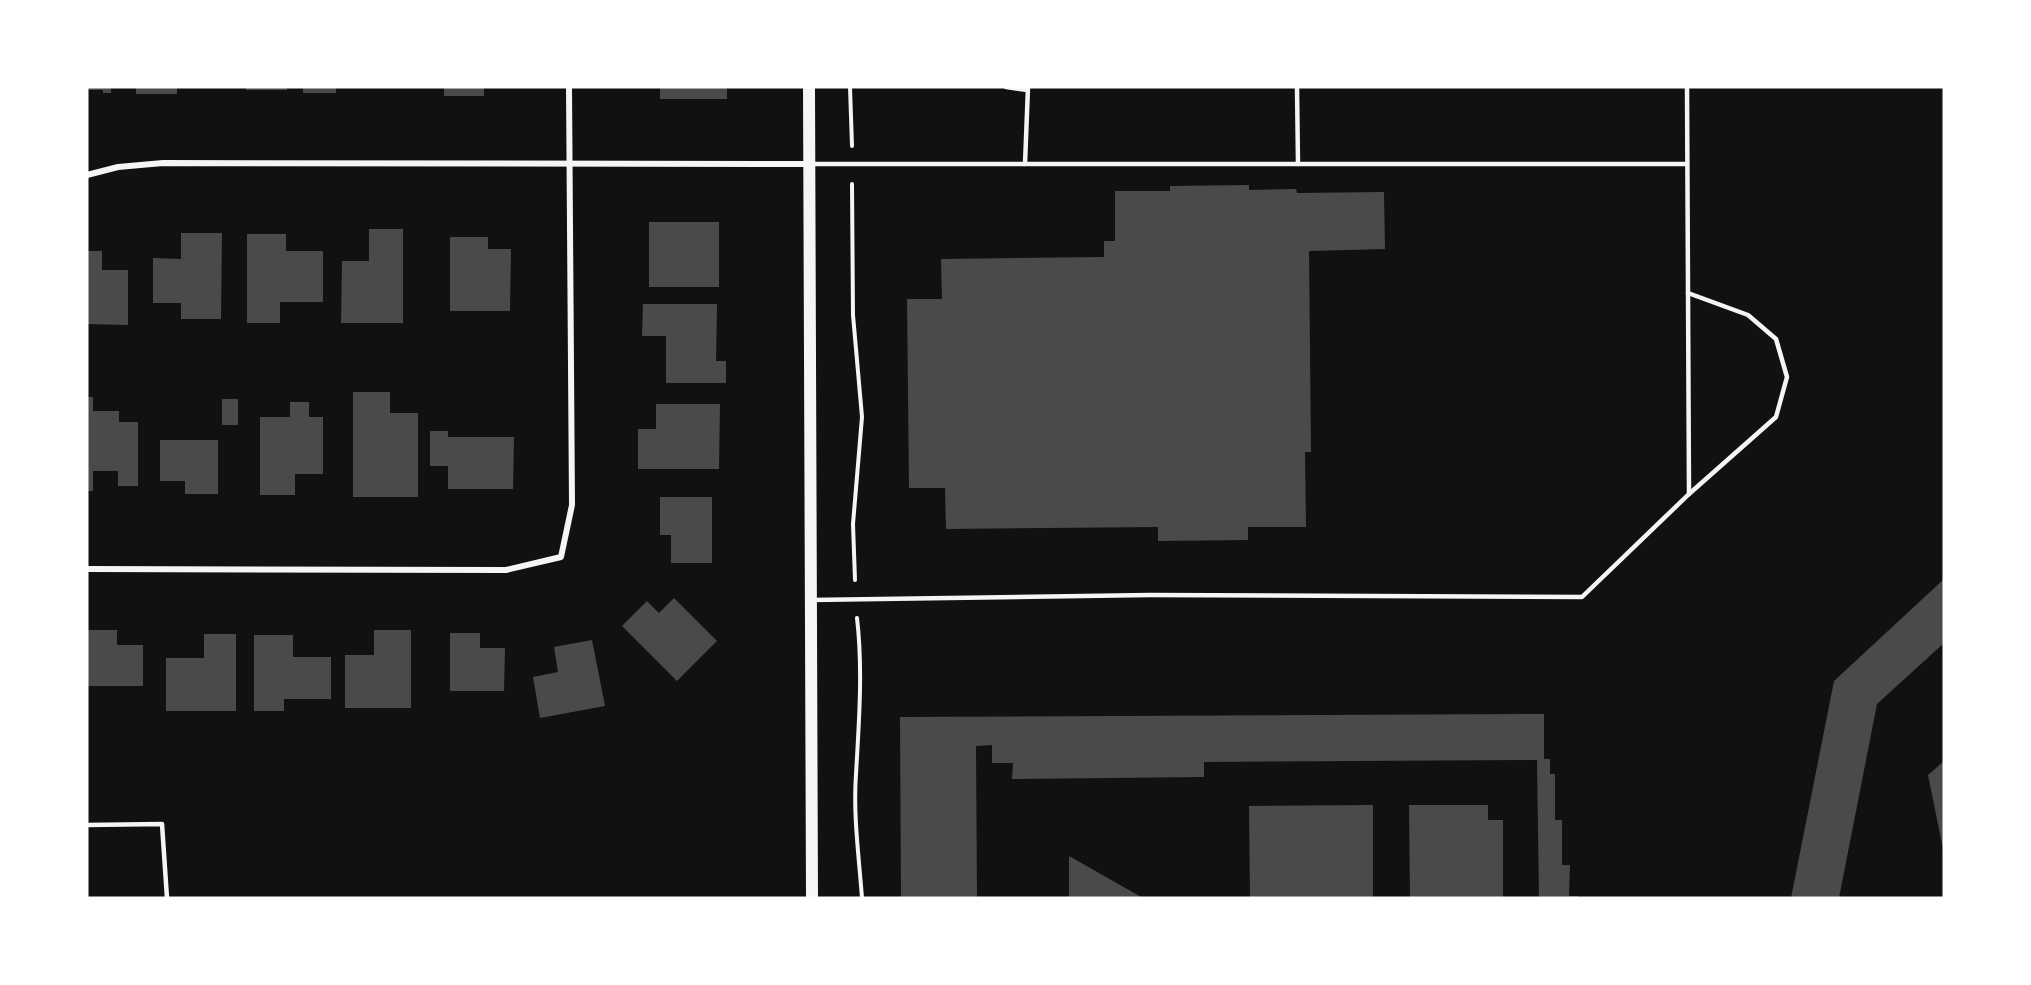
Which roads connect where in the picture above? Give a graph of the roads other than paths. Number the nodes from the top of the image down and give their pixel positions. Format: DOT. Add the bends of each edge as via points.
graph roads {
  1 [pos="569,87"];
  2 [pos="809,87"];
  3 [pos="1006,87"];
  4 [pos="1297,87"];
  5 [pos="1687,87"];
  6 [pos="1027,89"];
  7 [pos="569,164"];
  8 [pos="810,164"];
  9 [pos="1025,164"];
  10 [pos="1298,164"];
  11 [pos="1687,164"];
  12 [pos="87,175"];
  13 [pos="1688,293"];
  14 [pos="1689,494"];
  15 [pos="87,569"];
  16 [pos="812,600"];
  17 [pos="87,825"];
  18 [pos="167,898"];
  19 [pos="812,898"];
  1 -- 7 [label="street"];
  2 -- 8 [label="main road"];
  3 -- 6 [label="lane"];
  4 -- 10 [label="lane"];
  5 -- 11 [label="lane"];
  6 -- 9 [label="lane"];
  7 -- 8 [label="street"];
  7 -- 12 [label="street" via="163,163 118,167"];
  7 -- 15 [label="street" via="572,505 561,557 506,570"];
  8 -- 9 [label="lane"];
  8 -- 16 [label="main road"];
  9 -- 10 [label="lane"];
  10 -- 11 [label="lane"];
  11 -- 13 [label="lane"];
  13 -- 14 [label="lane"];
  13 -- 14 [label="lane" via="1748,315 1776,339 1787,377 1776,417"];
  14 -- 16 [label="lane" via="1582,597 1150,595"];
  16 -- 19 [label="main road"];
  17 -- 18 [label="lane" via="162,824"];
}
